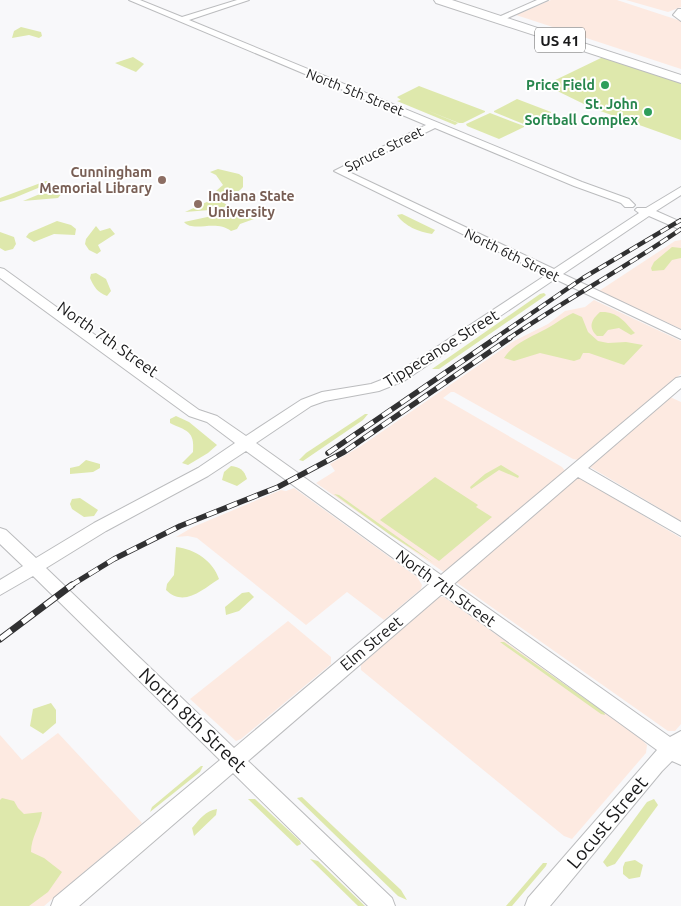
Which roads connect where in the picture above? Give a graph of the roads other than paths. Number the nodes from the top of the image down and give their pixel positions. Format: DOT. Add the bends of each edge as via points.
graph roads {
  1 [pos="133,0"];
  2 [pos="236,0"];
  3 [pos="245,0"];
  4 [pos="440,0"];
  5 [pos="461,0"];
  6 [pos="544,0"];
  7 [pos="194,16"];
  8 [pos="503,17"];
  9 [pos="181,20"];
  10 [pos="681,72"];
  11 [pos="681,79"];
  12 [pos="434,124"];
  13 [pos="344,175"];
  14 [pos="681,190"];
  15 [pos="649,212"];
  16 [pos="681,227"];
  17 [pos="0,263"];
  18 [pos="0,272"];
  19 [pos="554,275"];
  20 [pos="681,335"];
  21 [pos="681,381"];
  22 [pos="212,419"];
  23 [pos="245,443"];
  24 [pos="577,469"];
  25 [pos="681,530"];
  26 [pos="0,534"];
  27 [pos="34,567"];
  28 [pos="441,584"];
  29 [pos="0,588"];
  30 [pos="678,749"];
  31 [pos="234,760"];
  32 [pos="62,906"];
  33 [pos="384,906"];
  34 [pos="536,906"];
  1 -- 9 [label="street, North 5th Street"];
  2 -- 7 [label="street"];
  3 -- 7 [label="street"];
  4 -- 8 [label="highway, US 41"];
  5 -- 8 [label="highway, US 41"];
  6 -- 8 [label="street"];
  7 -- 9 [label="street"];
  8 -- 10 [label="highway, US 41"];
  8 -- 11 [label="highway, US 41"];
  9 -- 12 [label="street, North 5th Street"];
  12 -- 13 [label="street, Spruce Street" via="341,169 339,171"];
  12 -- 15 [label="street, North 5th Street" via="609,199"];
  13 -- 19 [label="street, North 6th Street"];
  14 -- 15 [label="street, Tippecanoe Street"];
  15 -- 16 [label="street, North 5th Street"];
  15 -- 19 [label="street, Tippecanoe Street"];
  17 -- 22 [label="street, North 7th Street" via="204,408"];
  18 -- 22 [label="street, North 7th Street" via="194,413"];
  19 -- 20 [label="street, North 6th Street"];
  19 -- 23 [label="street, Tippecanoe Street" via="399,378 374,388 314,399"];
  21 -- 24 [label="street, Elm Street"];
  22 -- 23 [label="street, North 7th Street"];
  23 -- 27 [label="street, Tippecanoe Street" via="203,472 100,527"];
  23 -- 28 [label="street, North 7th Street"];
  24 -- 25 [label="street"];
  24 -- 28 [label="street, Elm Street"];
  26 -- 27 [label="street, North 8th Street"];
  27 -- 29 [label="street, Tippecanoe Street"];
  27 -- 31 [label="street, North 8th Street"];
  28 -- 30 [label="street, North 7th Street"];
  28 -- 31 [label="street, Elm Street"];
  30 -- 34 [label="street, Locust Street" via="654,765"];
  31 -- 32 [label="street, Elm Street"];
  31 -- 33 [label="street, North 8th Street"];
}
